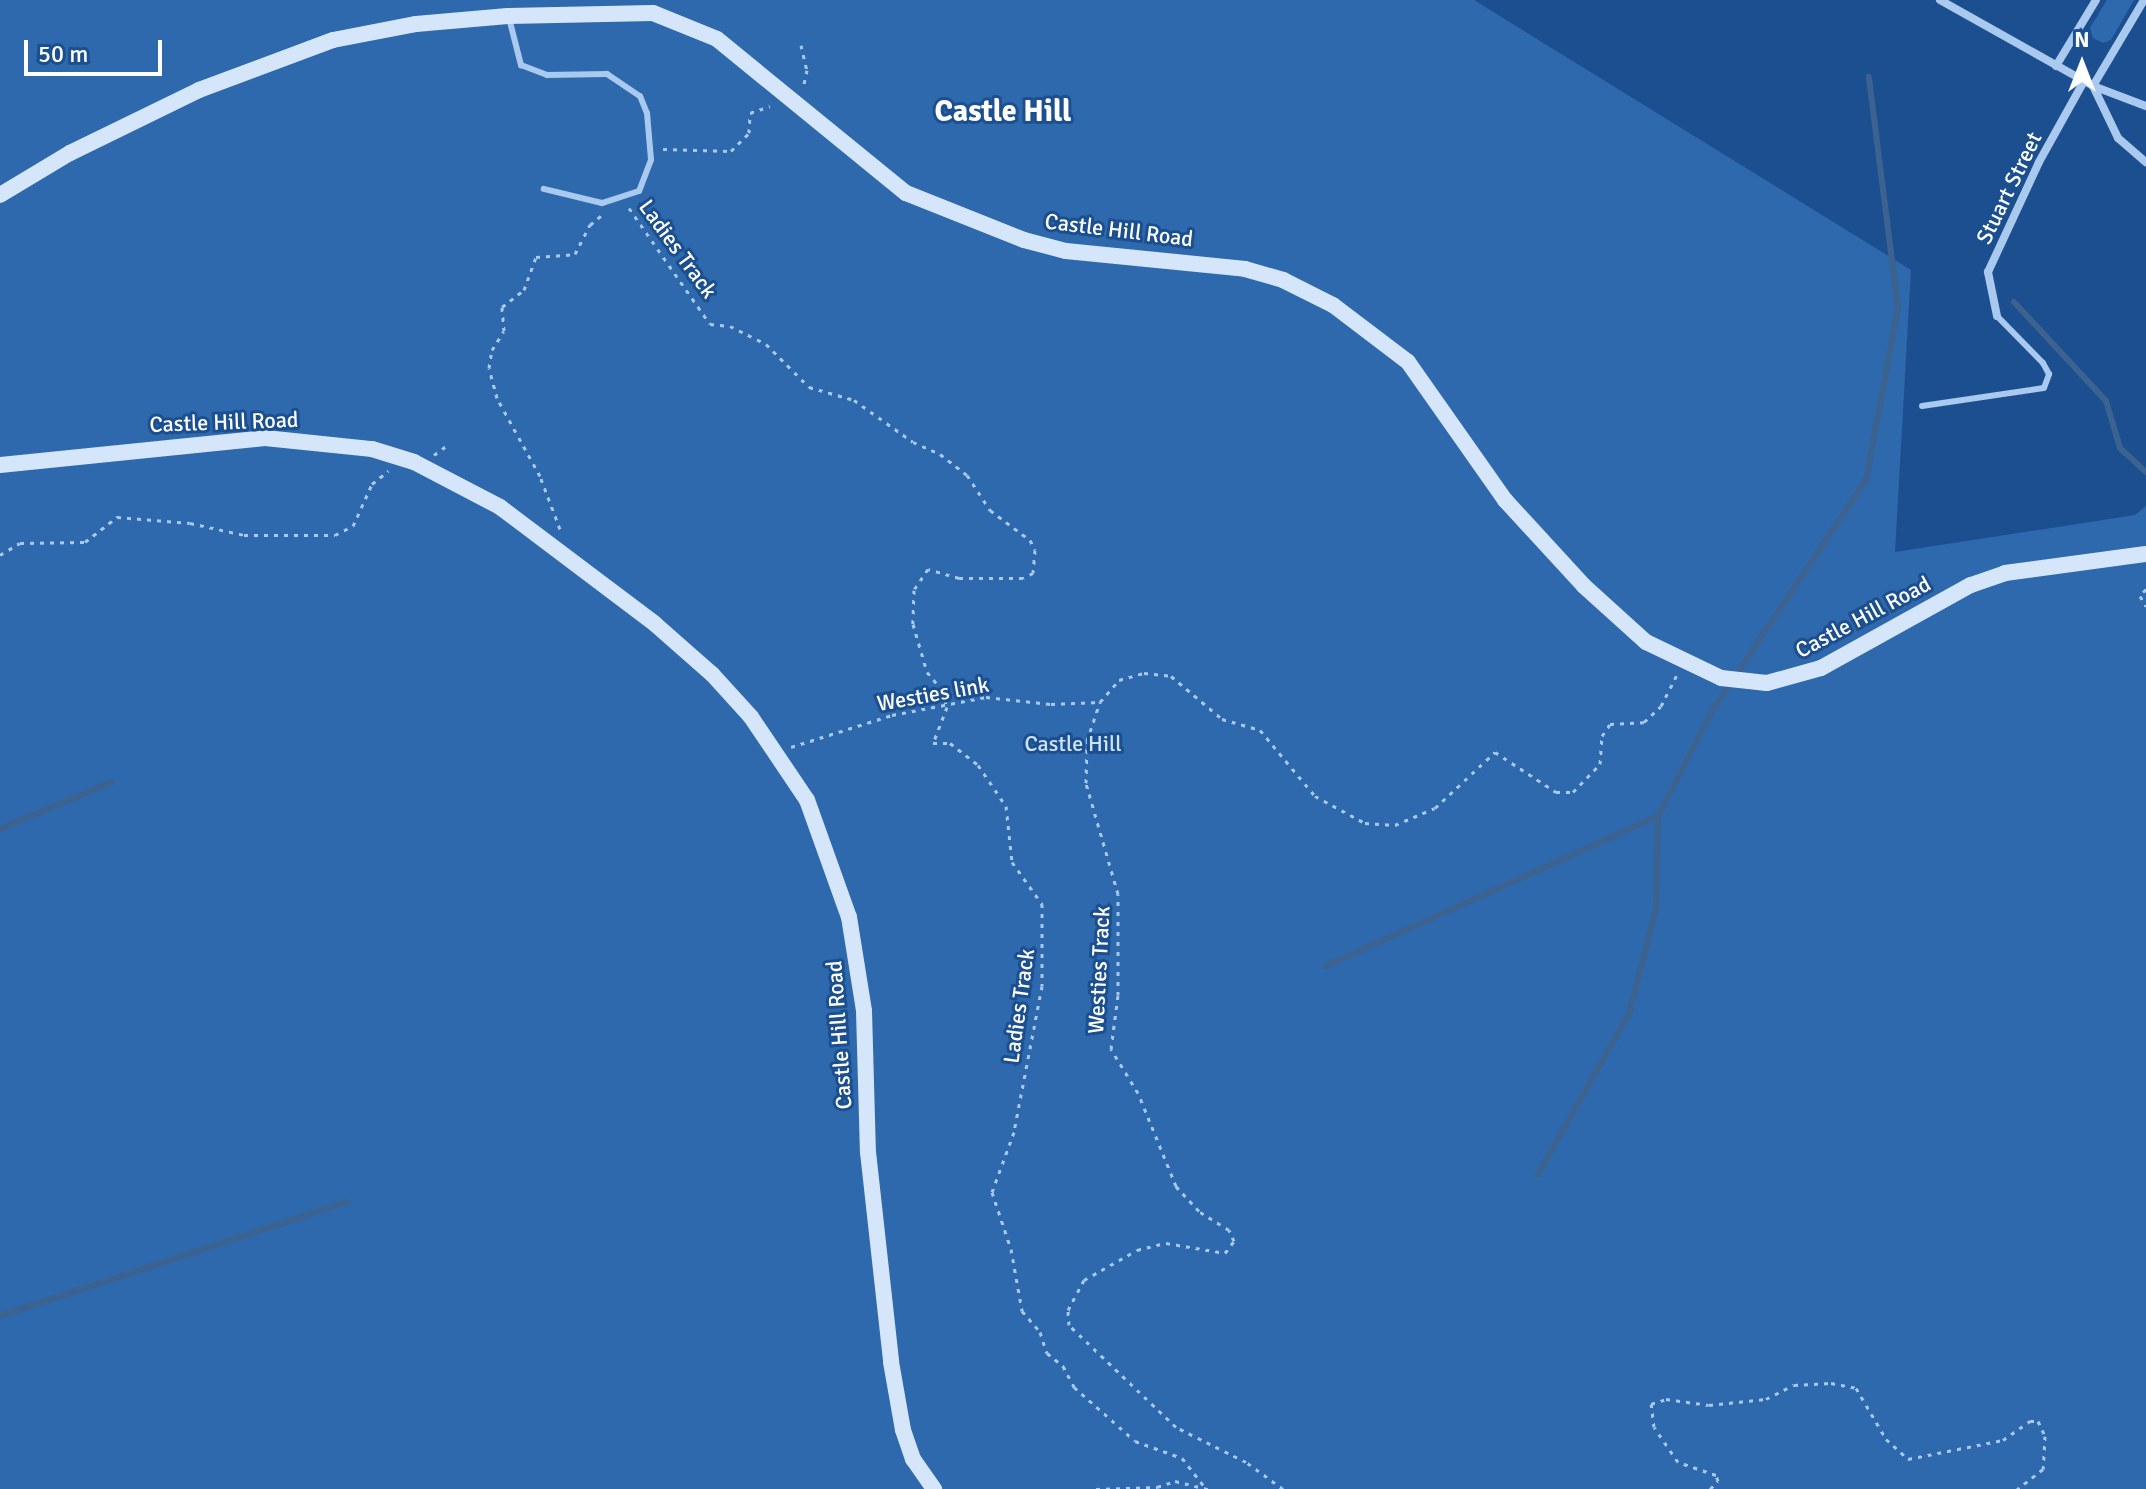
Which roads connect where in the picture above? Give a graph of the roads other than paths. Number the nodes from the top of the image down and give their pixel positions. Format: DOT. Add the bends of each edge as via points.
graph roads {
  1 [pos="1940,0"];
  2 [pos="2096,0"];
  3 [pos="2144,0"];
  4 [pos="508,16"];
  5 [pos="2056,66"];
  6 [pos="2089,84"];
  7 [pos="2146,106"];
  8 [pos="2146,162"];
  9 [pos="544,189"];
  10 [pos="0,195"];
  11 [pos="1997,316"];
  12 [pos="1922,406"];
  13 [pos="0,465"];
  14 [pos="2146,554"];
  15 [pos="934,1489"];
  1 -- 5 [label="street"];
  2 -- 5 [label="street"];
  3 -- 6 [label="street, Stuart Street"];
  4 -- 9 [label="lane" via="515,54 532,72 607,74 640,96 649,123 651,160 639,191 602,203"];
  4 -- 10 [label="main road, Castle Hill Road" via="374,31 292,52 70,153"];
  4 -- 14 [label="main road, Castle Hill Road" via="653,13 717,39 906,193 983,226 1066,251 1245,269 1283,280 1333,305 1408,362 1542,545 1646,642 1682,663 1743,682 1794,677 1821,668 1971,585 2041,565"];
  5 -- 6 [label="street"];
  6 -- 7 [label="street"];
  6 -- 8 [label="street" via="2118,138"];
  6 -- 11 [label="street, Stuart Street" via="2039,162 1988,272"];
  11 -- 12 [label="lane" via="2043,363 2049,374 2044,388"];
  13 -- 15 [label="main road, Castle Hill Road" via="265,438 323,440 414,462 500,507 712,674 807,800 849,917 864,1011 868,1152 891,1362 903,1430 913,1459"];
}
